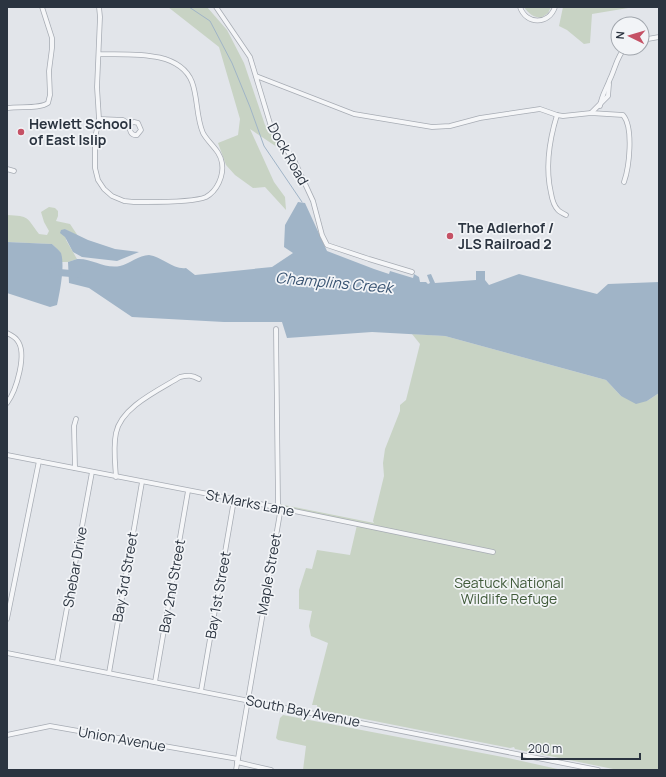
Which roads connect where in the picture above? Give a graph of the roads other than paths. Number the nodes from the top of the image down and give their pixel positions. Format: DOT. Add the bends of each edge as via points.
graph roads {
  1 [pos="42,7"];
  2 [pos="99,7"];
  3 [pos="216,7"];
  4 [pos="520,7"];
  5 [pos="555,7"];
  6 [pos="99,54"];
  7 [pos="619,56"];
  8 [pos="256,76"];
  9 [pos="8,108"];
  10 [pos="592,113"];
  11 [pos="557,115"];
  12 [pos="99,118"];
  13 [pos="129,124"];
  14 [pos="7,170"];
  15 [pos="14,171"];
  16 [pos="624,182"];
  17 [pos="566,215"];
  18 [pos="412,272"];
  19 [pos="276,329"];
  20 [pos="7,333"];
  21 [pos="199,379"];
  22 [pos="7,403"];
  23 [pos="76,419"];
  24 [pos="7,455"];
  25 [pos="38,462"];
  26 [pos="75,468"];
  27 [pos="92,472"];
  28 [pos="116,476"];
  29 [pos="142,482"];
  30 [pos="188,491"];
  31 [pos="234,500"];
  32 [pos="279,509"];
  33 [pos="493,552"];
  34 [pos="7,619"];
  35 [pos="7,653"];
  36 [pos="57,662"];
  37 [pos="109,673"];
  38 [pos="155,682"];
  39 [pos="201,691"];
  40 [pos="247,700"];
  41 [pos="7,735"];
  42 [pos="237,761"];
  43 [pos="236,770"];
  44 [pos="271,770"];
  45 [pos="598,770"];
  1 -- 9 [label="street" via="52,38 48,103 43,106"];
  2 -- 6 [label="street"];
  3 -- 8 [label="street, Dock Road" via="250,57"];
  4 -- 5 [label="street" via="528,18 541,21 553,13"];
  6 -- 12 [label="street"];
  6 -- 12 [label="street" via="153,56 175,63 184,71 192,82 203,132 219,154 222,163 220,181 207,196 196,200 134,202 112,196 98,180 95,168 95,138"];
  7 -- 10 [label="street" via="608,96"];
  8 -- 11 [label="street" via="354,114 425,126 450,126 480,118 540,109"];
  8 -- 18 [label="street, Dock Road" via="272,130 294,160 313,201 327,245"];
  10 -- 11 [label="street"];
  10 -- 16 [label="street" via="623,115 627,123 628,164"];
  11 -- 17 [label="street" via="548,154 549,181 556,208"];
  12 -- 13 [label="street" via="123,120"];
  14 -- 15 [label="street"];
  19 -- 32 [label="street, Maple Street"];
  20 -- 22 [label="street" via="20,344 21,354 17,382"];
  21 -- 28 [label="street" via="187,375 180,377 127,412 120,421 114,440"];
  23 -- 26 [label="street"];
  24 -- 25 [label="street, St Marks Lane"];
  25 -- 26 [label="street, St Marks Lane"];
  25 -- 34 [label="street"];
  26 -- 27 [label="street, St Marks Lane"];
  27 -- 28 [label="street, St Marks Lane"];
  27 -- 36 [label="street, Shebar Drive"];
  28 -- 29 [label="street, St Marks Lane"];
  29 -- 30 [label="street, St Marks Lane"];
  29 -- 37 [label="street, Bay 3rd Street"];
  30 -- 31 [label="street, St Marks Lane"];
  30 -- 38 [label="street, Bay 2nd Street"];
  31 -- 32 [label="street, St Marks Lane"];
  31 -- 39 [label="street, Bay 1st Street"];
  32 -- 33 [label="street, St Marks Lane"];
  32 -- 40 [label="street, Maple Street"];
  35 -- 36 [label="street, South Bay Avenue"];
  36 -- 37 [label="street, South Bay Avenue"];
  37 -- 38 [label="street, South Bay Avenue"];
  38 -- 39 [label="street, South Bay Avenue"];
  39 -- 40 [label="street, South Bay Avenue"];
  40 -- 42 [label="street, Maple Street"];
  40 -- 45 [label="street, South Bay Avenue"];
  41 -- 42 [label="street, Union Avenue" via="50,726"];
  42 -- 43 [label="street, Maple Street"];
  42 -- 44 [label="street, Union Avenue"];
}
